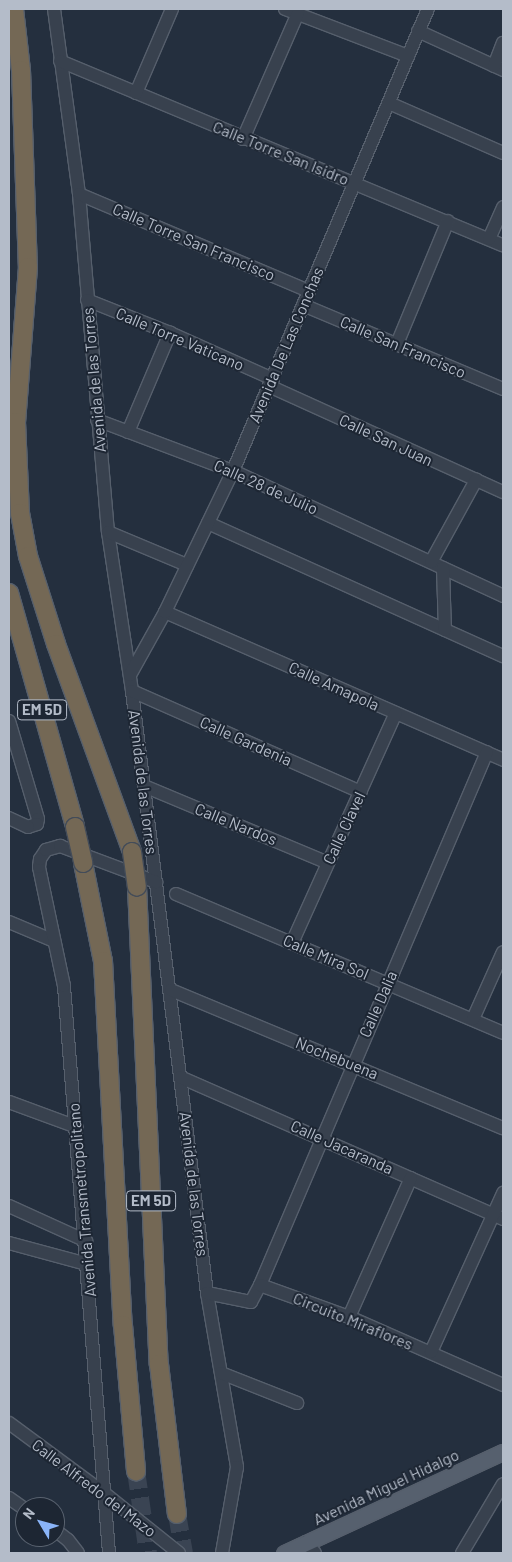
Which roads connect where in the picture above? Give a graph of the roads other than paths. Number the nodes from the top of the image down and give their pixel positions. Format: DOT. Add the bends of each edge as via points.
graph roads {
  1 [pos="14,9"];
  2 [pos="172,9"];
  3 [pos="285,9"];
  4 [pos="428,9"];
  5 [pos="55,11"];
  6 [pos="298,13"];
  7 [pos="418,31"];
  8 [pos="503,43"];
  9 [pos="408,56"];
  10 [pos="60,61"];
  11 [pos="498,68"];
  12 [pos="136,93"];
  13 [pos="389,103"];
  14 [pos="243,139"];
  15 [pos="503,153"];
  16 [pos="356,183"];
  17 [pos="79,194"];
  18 [pos="503,207"];
  19 [pos="448,221"];
  20 [pos="489,239"];
  21 [pos="503,244"];
  22 [pos="309,291"];
  23 [pos="87,300"];
  24 [pos="303,305"];
  25 [pos="170,333"];
  26 [pos="397,344"];
  27 [pos="271,383"];
  28 [pos="503,390"];
  29 [pos="97,420"];
  30 [pos="128,432"];
  31 [pos="233,470"];
  32 [pos="476,480"];
  33 [pos="503,492"];
  34 [pos="208,523"];
  35 [pos="108,532"];
  36 [pos="431,562"];
  37 [pos="187,564"];
  38 [pos="443,568"];
  39 [pos="9,593"];
  40 [pos="503,596"];
  41 [pos="165,612"];
  42 [pos="445,630"];
  43 [pos="503,656"];
  44 [pos="130,675"];
  45 [pos="132,691"];
  46 [pos="396,713"];
  47 [pos="9,721"];
  48 [pos="487,752"];
  49 [pos="503,760"];
  50 [pos="144,786"];
  51 [pos="361,792"];
  52 [pos="9,818"];
  53 [pos="328,863"];
  54 [pos="156,882"];
  55 [pos="176,894"];
  56 [pos="9,924"];
  57 [pos="54,941"];
  58 [pos="292,943"];
  59 [pos="503,952"];
  60 [pos="388,983"];
  61 [pos="170,990"];
  62 [pos="473,1019"];
  63 [pos="503,1032"];
  64 [pos="352,1064"];
  65 [pos="180,1077"];
  66 [pos="9,1102"];
  67 [pos="77,1127"];
  68 [pos="503,1128"];
  69 [pos="322,1137"];
  70 [pos="412,1178"];
  71 [pos="503,1193"];
  72 [pos="9,1206"];
  73 [pos="498,1217"];
  74 [pos="86,1241"];
  75 [pos="9,1243"];
  76 [pos="87,1264"];
  77 [pos="260,1285"];
  78 [pos="207,1294"];
  79 [pos="349,1316"];
  80 [pos="431,1352"];
  81 [pos="220,1373"];
  82 [pos="503,1385"];
  83 [pos="297,1403"];
  84 [pos="9,1423"];
  85 [pos="502,1449"];
  86 [pos="136,1471"];
  87 [pos="503,1484"];
  88 [pos="104,1493"];
  89 [pos="499,1500"];
  90 [pos="177,1514"];
  91 [pos="65,1538"];
  92 [pos="310,1548"];
  93 [pos="78,1553"];
  94 [pos="109,1553"];
  95 [pos="179,1553"];
  96 [pos="222,1553"];
  97 [pos="284,1553"];
  98 [pos="462,1553"];
  1 -- 90 [label="highway, EM 5D, bridge" via="21,70 28,267 16,422 20,512 28,556 56,644 132,852 137,888 159,1364"];
  2 -- 12 [label="street"];
  3 -- 6 [label="street"];
  4 -- 7 [label="street, Avenida De Las Conchas"];
  5 -- 10 [label="street, Avenida de las Torres"];
  6 -- 9 [label="street"];
  6 -- 14 [label="street"];
  7 -- 9 [label="street, Avenida De Las Conchas"];
  7 -- 11 [label="street"];
  8 -- 11 [label="street"];
  9 -- 13 [label="street, Avenida De Las Conchas"];
  10 -- 12 [label="street, Calle Torre San Isidro"];
  10 -- 17 [label="street, Avenida de las Torres"];
  12 -- 14 [label="street, Calle Torre San Isidro"];
  13 -- 15 [label="street"];
  13 -- 16 [label="street, Avenida De Las Conchas"];
  14 -- 16 [label="street, Calle Torre San Isidro"];
  16 -- 19 [label="street, Calle Torre San Isidro"];
  16 -- 22 [label="street, Avenida De Las Conchas"];
  17 -- 22 [label="street, Calle Torre San Francisco"];
  17 -- 23 [label="street, Avenida de las Torres"];
  18 -- 20 [label="street"];
  19 -- 20 [label="street, Calle Torre San Isidro"];
  19 -- 26 [label="street"];
  20 -- 21 [label="street, Calle Torre San Isidro"];
  22 -- 24 [label="street, Avenida De Las Conchas"];
  23 -- 25 [label="street, Calle Torre Vaticano"];
  23 -- 29 [label="street, Avenida de las Torres"];
  24 -- 26 [label="street, Calle San Francisco"];
  24 -- 27 [label="street, Avenida De Las Conchas"];
  25 -- 27 [label="street, Calle Torre Vaticano"];
  25 -- 30 [label="street"];
  26 -- 28 [label="street, Calle San Francisco"];
  27 -- 31 [label="street, Avenida De Las Conchas"];
  27 -- 32 [label="street, Calle San Juan"];
  29 -- 30 [label="street, Calle 28 de Julio"];
  29 -- 35 [label="street, Avenida de las Torres"];
  30 -- 31 [label="street, Calle 28 de Julio"];
  31 -- 34 [label="street, Avenida De Las Conchas"];
  31 -- 36 [label="street, Calle 28 de Julio"];
  32 -- 33 [label="street, Calle San Juan"];
  32 -- 36 [label="street"];
  34 -- 37 [label="street, Avenida De Las Conchas"];
  34 -- 42 [label="street"];
  35 -- 37 [label="street"];
  35 -- 44 [label="street, Avenida de las Torres"];
  36 -- 38 [label="street, Calle 28 de Julio"];
  37 -- 41 [label="street, Avenida De Las Conchas"];
  38 -- 40 [label="street, Calle 28 de Julio"];
  38 -- 42 [label="street"];
  39 -- 86 [label="highway, EM 5D, bridge" via="75,827 103,961 122,1325"];
  41 -- 44 [label="street, Avenida De Las Conchas"];
  41 -- 46 [label="street, Calle Amapola"];
  42 -- 43 [label="street"];
  44 -- 45 [label="street, Avenida de las Torres"];
  45 -- 50 [label="street, Avenida de las Torres"];
  45 -- 51 [label="street, Calle Gardenia"];
  46 -- 48 [label="street, Calle Amapola"];
  46 -- 51 [label="street, Calle Clavel"];
  47 -- 52 [label="street" via="38,814 37,824 28,827"];
  48 -- 49 [label="street, Calle Amapola"];
  48 -- 60 [label="street, Calle Dalia"];
  50 -- 53 [label="street, Calle Nardos"];
  50 -- 54 [label="street, Avenida de las Torres"];
  51 -- 53 [label="street, Calle Clavel"];
  53 -- 58 [label="street, Calle Clavel"];
  54 -- 57 [label="street, Avenida Transmetropolitano" via="60,846 46,850 39,867"];
  54 -- 61 [label="street, Avenida de las Torres"];
  55 -- 58 [label="street, Calle Mira Sol"];
  56 -- 57 [label="street"];
  57 -- 67 [label="street, Avenida Transmetropolitano" via="64,986"];
  58 -- 60 [label="street, Calle Mira Sol"];
  59 -- 62 [label="street"];
  60 -- 62 [label="street, Calle Mira Sol"];
  60 -- 64 [label="street, Calle Dalia"];
  61 -- 64 [label="street, Nochebuena"];
  61 -- 65 [label="street, Avenida de las Torres"];
  62 -- 63 [label="street, Calle Mira Sol"];
  64 -- 68 [label="street, Nochebuena"];
  64 -- 69 [label="street, Calle Dalia"];
  65 -- 69 [label="street, Calle Jacaranda"];
  65 -- 78 [label="street, Avenida de las Torres"];
  66 -- 67 [label="street"];
  67 -- 74 [label="street, Avenida Transmetropolitano"];
  69 -- 70 [label="street, Calle Jacaranda"];
  69 -- 77 [label="street, Calle Dalia"];
  70 -- 73 [label="street, Calle Jacaranda"];
  70 -- 79 [label="street"];
  71 -- 73 [label="street"];
  72 -- 74 [label="street"];
  73 -- 80 [label="street"];
  74 -- 76 [label="street, Avenida Transmetropolitano"];
  75 -- 76 [label="street"];
  76 -- 88 [label="street, Avenida Transmetropolitano"];
  77 -- 78 [label="street" via="250,1302"];
  77 -- 79 [label="street, Circuito Miraflores"];
  78 -- 81 [label="street, Avenida de las Torres"];
  79 -- 80 [label="street, Circuito Miraflores"];
  80 -- 82 [label="street, Circuito Miraflores"];
  81 -- 83 [label="street"];
  81 -- 96 [label="street, Avenida de las Torres" via="237,1467"];
  84 -- 88 [label="street, Calle Alfredo del Mazo"];
  85 -- 92 [label="main road, Avenida Miguel Hidalgo"];
  87 -- 89 [label="street"];
  88 -- 94 [label="street, Avenida Transmetropolitano"];
  88 -- 95 [label="street, Calle Alfredo del Mazo"];
  89 -- 98 [label="street"];
  91 -- 93 [label="street"];
  92 -- 97 [label="main road, Avenida Miguel Hidalgo"];
}
